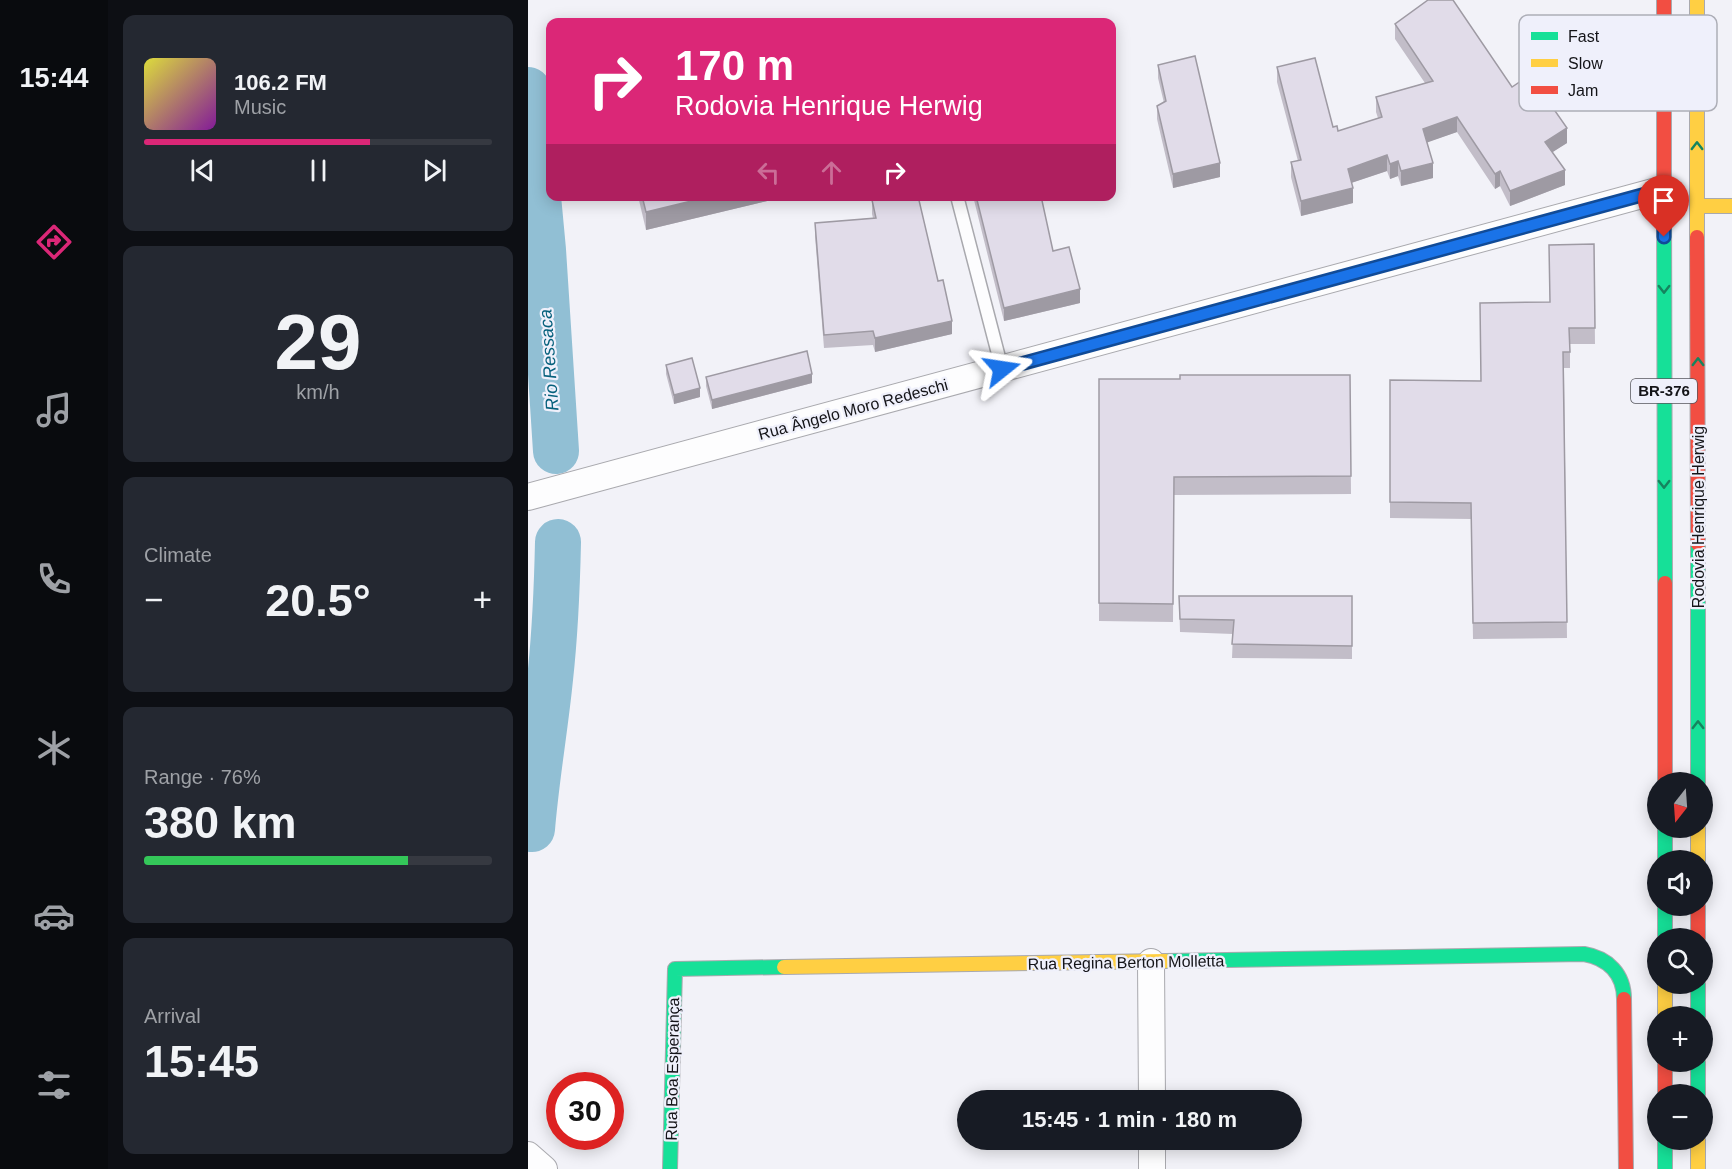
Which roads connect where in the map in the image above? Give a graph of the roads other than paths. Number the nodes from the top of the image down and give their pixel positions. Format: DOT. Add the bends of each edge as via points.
graph roads {
  1 [pos="1697,0"];
  2 [pos="1697,15"];
  3 [pos="1664,111"];
  4 [pos="1698,111"];
  5 [pos="1664,189"];
  6 [pos="958,201"];
  7 [pos="1698,206"];
  8 [pos="1732,206"];
  9 [pos="1002,369"];
  10 [pos="528,497"];
  11 [pos="1665,772"];
  12 [pos="1698,772"];
  13 [pos="1152,962"];
  14 [pos="675,969"];
  15 [pos="1152,1090"];
  16 [pos="1152,1150"];
  17 [pos="1665,1150"];
  18 [pos="1698,1150"];
  19 [pos="528,1155"];
  20 [pos="544,1169"];
  21 [pos="670,1169"];
  22 [pos="1152,1169"];
  23 [pos="1626,1169"];
  24 [pos="1665,1169"];
  25 [pos="1698,1169"];
  2 -- 1 [label="main road, Rodovia Henrique Herwig / BR-376, one-way"];
  3 -- 5 [label="main road, Rodovia Henrique Herwig / BR-376"];
  7 -- 4 [label="main road, Rodovia Henrique Herwig / BR-376, one-way"];
  5 -- 9 [label="street, Rua Ângelo Moro Redeschi"];
  5 -- 11 [label="main road, Rodovia Henrique Herwig / BR-376, one-way"];
  6 -- 9 [label="lane"];
  7 -- 8 [label="main road"];
  12 -- 7 [label="main road, Rodovia Henrique Herwig / BR-376, one-way"];
  9 -- 10 [label="street, Rua Ângelo Moro Redeschi"];
  13 -- 14 [label="main road, Rua Regina Berton Molletta"];
  13 -- 15 [label="street"];
  13 -- 23 [label="main road, Rua Regina Berton Molletta" via="1593,955 1617,972 1624,992"];
  14 -- 21 [label="main road, Rua Boa Esperança"];
  16 -- 22 [label="street"];
  17 -- 24 [label="main road"];
  18 -- 25 [label="main road"];
  19 -- 20 [label="street"];
}
